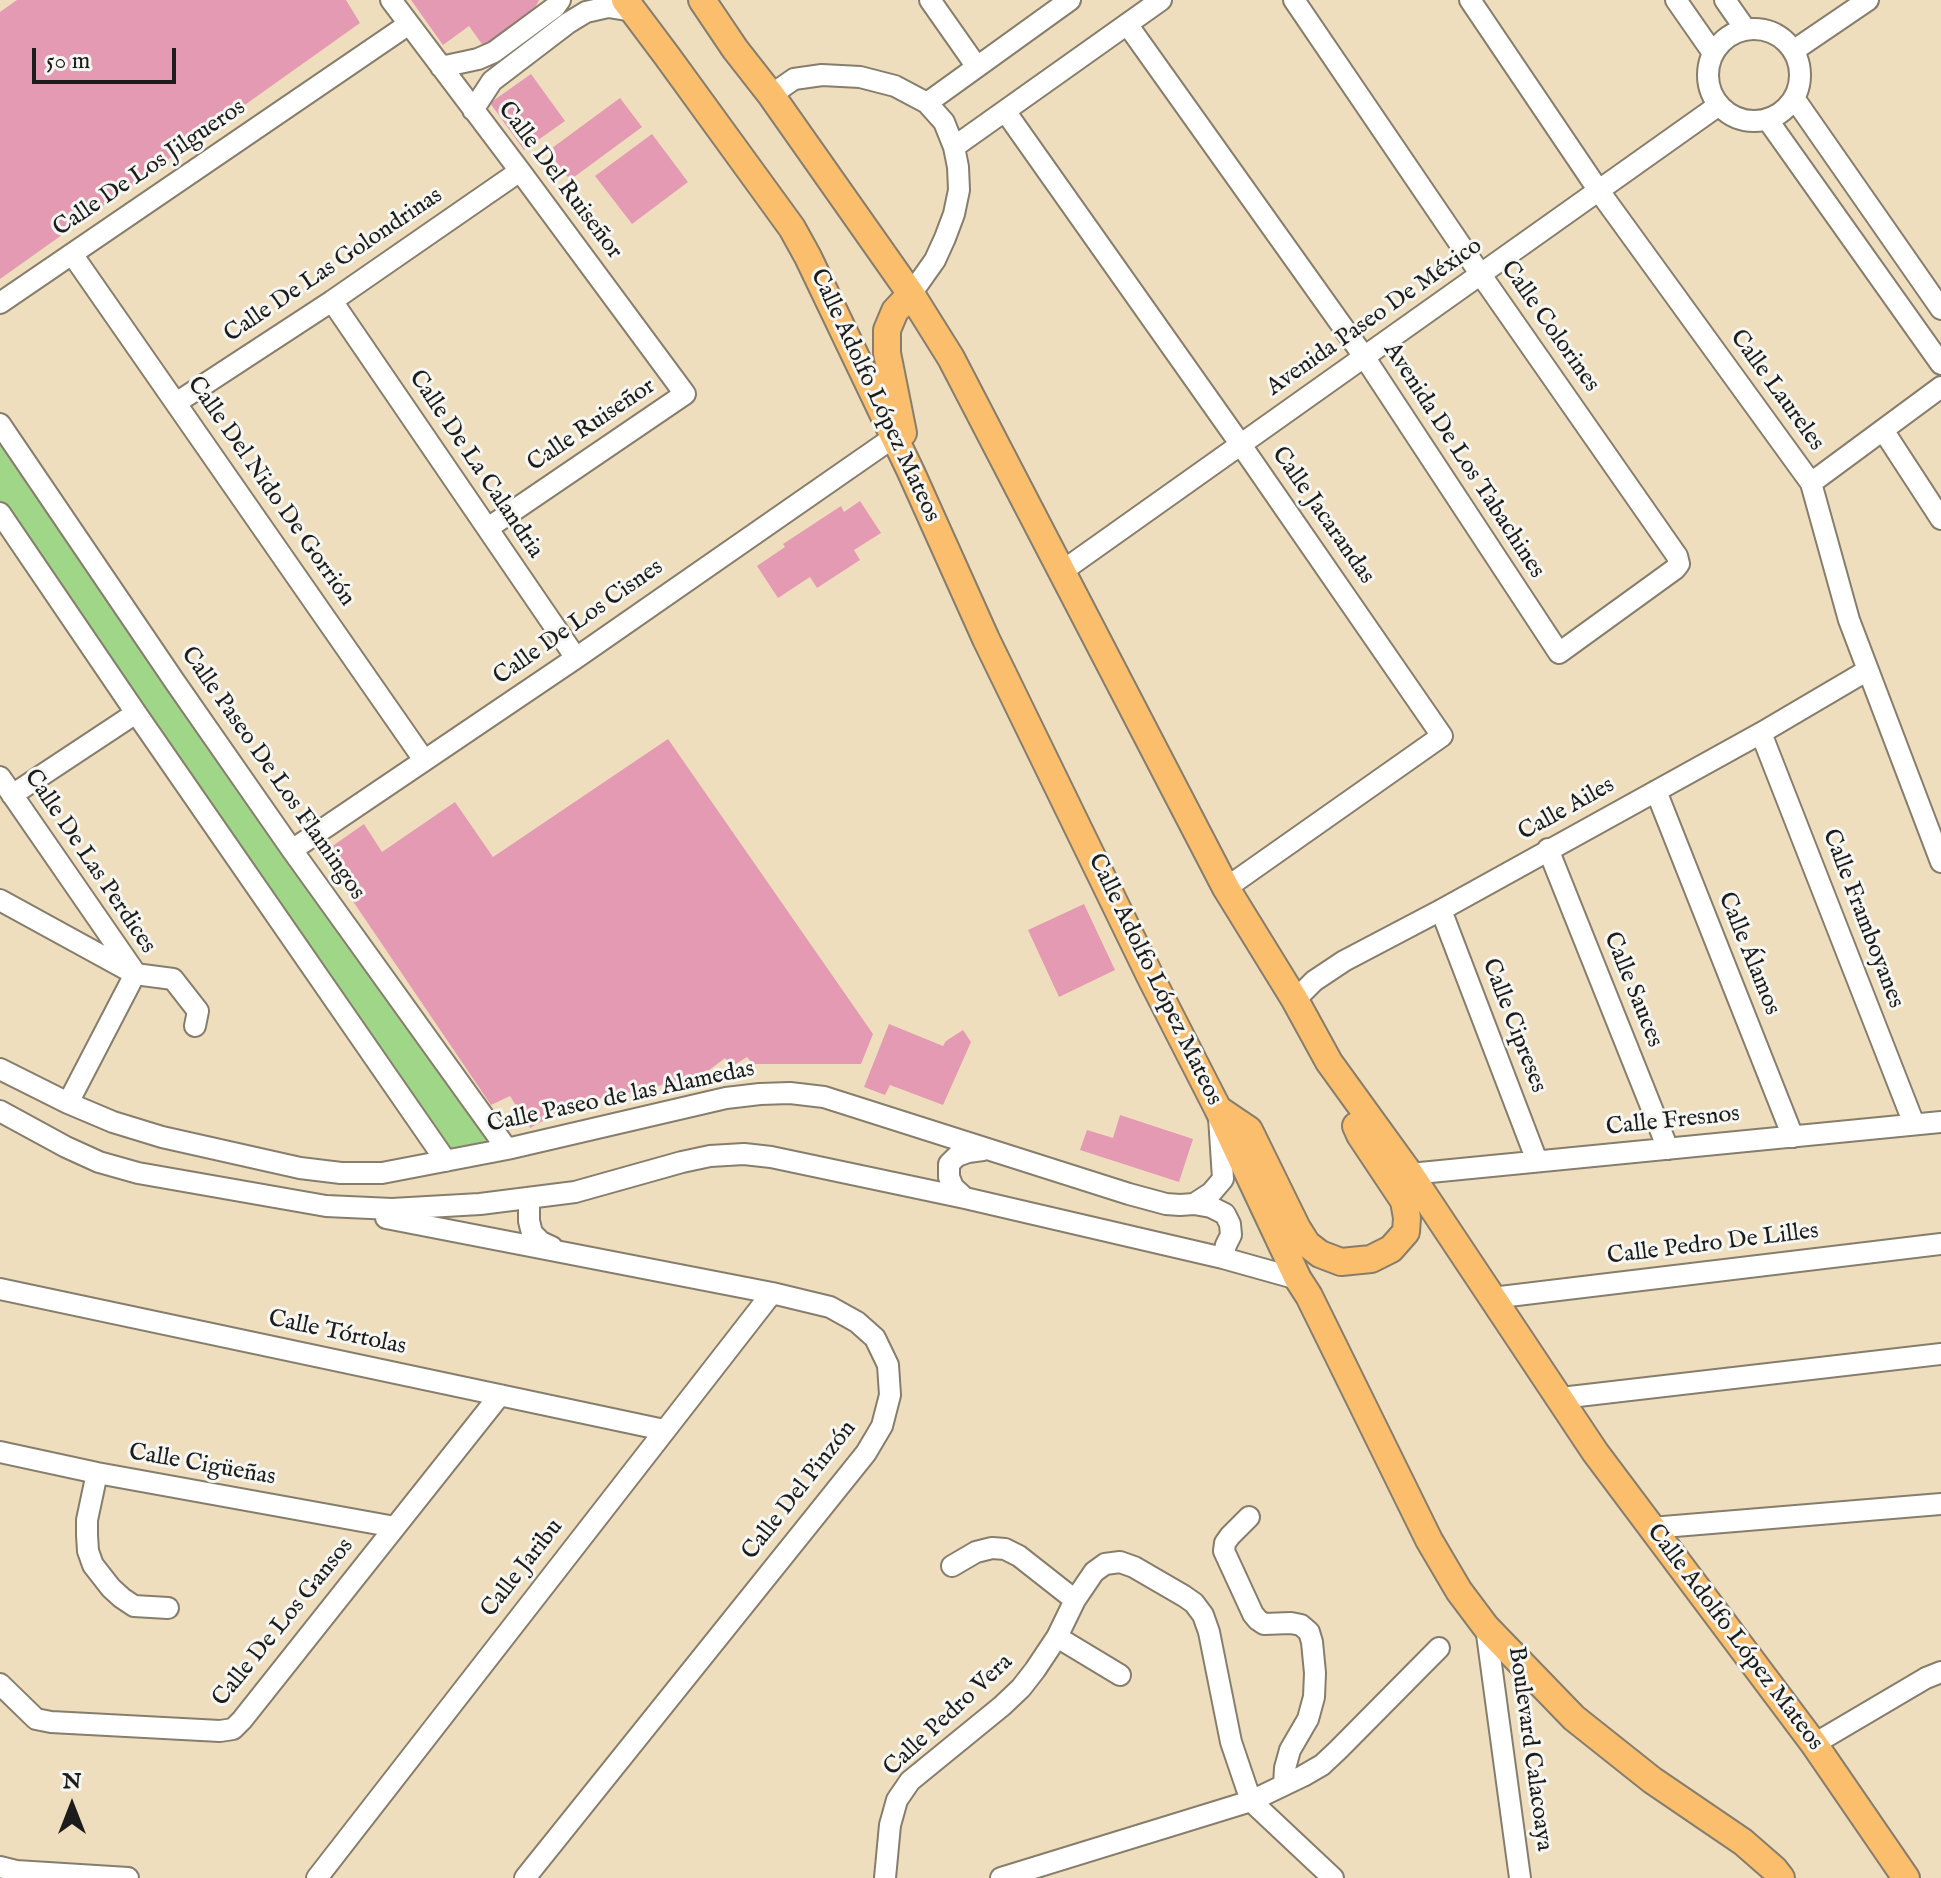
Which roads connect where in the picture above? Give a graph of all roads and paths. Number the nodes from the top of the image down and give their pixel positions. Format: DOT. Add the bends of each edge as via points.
graph roads {
  1 [pos="391,0"];
  2 [pos="560,0"];
  3 [pos="689,0"];
  4 [pos="702,0"];
  5 [pos="930,0"];
  6 [pos="1070,0"];
  7 [pos="1161,0"];
  8 [pos="1294,0"];
  9 [pos="1470,0"];
  10 [pos="1676,0"];
  11 [pos="1725,0"];
  12 [pos="1868,0"];
  13 [pos="581,6"];
  14 [pos="629,6"];
  15 [pos="409,24"];
  16 [pos="1127,24"];
  17 [pos="1746,30"];
  18 [pos="735,49"];
  19 [pos="1793,51"];
  20 [pos="1713,53"];
  21 [pos="441,67"];
  22 [pos="977,67"];
  23 [pos="771,95"];
  24 [pos="1794,98"];
  25 [pos="927,103"];
  26 [pos="1719,105"];
  27 [pos="473,110"];
  28 [pos="1005,111"];
  29 [pos="1767,119"];
  30 [pos="954,147"];
  31 [pos="520,171"];
  32 [pos="1599,191"];
  33 [pos="72,254"];
  34 [pos="1481,275"];
  35 [pos="911,294"];
  36 [pos="332,301"];
  37 [pos="0,303"];
  38 [pos="1941,309"];
  39 [pos="1365,358"];
  40 [pos="1941,364"];
  41 [pos="1941,387"];
  42 [pos="685,394"];
  43 [pos="176,403"];
  44 [pos="0,424"];
  45 [pos="1883,430"];
  46 [pos="894,437"];
  47 [pos="1241,445"];
  48 [pos="911,472"];
  49 [pos="1811,483"];
  50 [pos="0,513"];
  51 [pos="1941,519"];
  52 [pos="488,528"];
  53 [pos="1061,572"];
  54 [pos="1559,653"];
  55 [pos="576,658"];
  56 [pos="1868,670"];
  57 [pos="136,713"];
  58 [pos="1761,733"];
  59 [pos="424,760"];
  60 [pos="0,777"];
  61 [pos="1656,791"];
  62 [pos="12,795"];
  63 [pos="1548,849"];
  64 [pos="292,850"];
  65 [pos="1941,862"];
  66 [pos="1226,888"];
  67 [pos="0,900"];
  68 [pos="1441,910"];
  69 [pos="135,974"];
  70 [pos="1295,1000"];
  71 [pos="195,1026"];
  72 [pos="1329,1062"];
  73 [pos="0,1069"];
  74 [pos="68,1103"];
  75 [pos="1218,1109"];
  76 [pos="0,1111"];
  77 [pos="1941,1122"];
  78 [pos="1914,1124"];
  79 [pos="1793,1137"];
  80 [pos="507,1149"];
  81 [pos="1668,1149"];
  82 [pos="987,1150"];
  83 [pos="446,1161"];
  84 [pos="1537,1161"];
  85 [pos="1410,1174"];
  86 [pos="529,1198"];
  87 [pos="965,1198"];
  88 [pos="1194,1204"];
  89 [pos="326,1206"];
  90 [pos="1941,1244"];
  91 [pos="560,1250"];
  92 [pos="1223,1258"];
  93 [pos="1298,1279"];
  94 [pos="0,1289"];
  95 [pos="772,1293"];
  96 [pos="1492,1298"];
  97 [pos="1941,1354"];
  98 [pos="500,1395"];
  99 [pos="1561,1398"];
  100 [pos="664,1430"];
  101 [pos="0,1452"];
  102 [pos="97,1473"];
  103 [pos="1941,1504"];
  104 [pos="1249,1517"];
  105 [pos="395,1527"];
  106 [pos="1651,1528"];
  107 [pos="952,1566"];
  108 [pos="1075,1600"];
  109 [pos="168,1608"];
  110 [pos="1486,1627"];
  111 [pos="1057,1637"];
  112 [pos="1439,1648"];
  113 [pos="1941,1672"];
  114 [pos="1120,1675"];
  115 [pos="0,1684"];
  116 [pos="1814,1744"];
  117 [pos="1284,1785"];
  118 [pos="1251,1801"];
  119 [pos="0,1867"];
  120 [pos="128,1878"];
  121 [pos="317,1878"];
  122 [pos="525,1878"];
  123 [pos="885,1878"];
  124 [pos="1001,1878"];
  125 [pos="1333,1878"];
  126 [pos="1520,1878"];
  127 [pos="1781,1878"];
  128 [pos="1906,1878"];
  1 -- 15 [label="street, Calle Del Ruiseñor"];
  2 -- 21 [label="street" via="494,52"];
  3 -- 18 [label="main road"];
  4 -- 18 [label="main road, Calle Adolfo López Mateos"];
  5 -- 22 [label="street"];
  6 -- 22 [label="street"];
  7 -- 16 [label="street"];
  8 -- 34 [label="street, Calle Colorines"];
  9 -- 32 [label="street, Calle Laureles"];
  10 -- 20 [label="street"];
  11 -- 17 [label="street"];
  12 -- 19 [label="street"];
  13 -- 14 [label="street"];
  13 -- 27 [label="street" via="568,23 492,81"];
  14 -- 46 [label="main road, Calle Adolfo López Mateos" via="792,228"];
  15 -- 21 [label="street, Calle Del Ruiseñor"];
  15 -- 33 [label="street, Calle De Los Jilgueros"];
  16 -- 28 [label="street"];
  16 -- 39 [label="street, Avenida De Los Tabachines"];
  17 -- 19 [label="street" via="1764,30"];
  17 -- 20 [label="street" via="1721,42"];
  18 -- 23 [label="main road, Calle Adolfo López Mateos"];
  19 -- 24 [label="street" via="1799,66"];
  20 -- 26 [label="street" via="1710,89"];
  21 -- 27 [label="street, Calle Del Ruiseñor"];
  22 -- 25 [label="street"];
  23 -- 25 [label="street" via="794,79 822,75 895,86"];
  23 -- 35 [label="main road, Calle Adolfo López Mateos"];
  24 -- 29 [label="street"];
  24 -- 38 [label="street"];
  25 -- 30 [label="street" via="944,122"];
  26 -- 29 [label="street" via="1749,121"];
  26 -- 32 [label="street, Avenida Paseo De México"];
  27 -- 31 [label="street, Calle Del Ruiseñor"];
  28 -- 30 [label="street"];
  28 -- 47 [label="street, Calle Jacarandas"];
  29 -- 40 [label="street"];
  30 -- 35 [label="street" via="959,190 954,214 935,260"];
  31 -- 36 [label="street, Calle De Las Golondrinas"];
  31 -- 42 [label="street, Calle Del Ruiseñor"];
  32 -- 34 [label="street, Avenida Paseo De México"];
  32 -- 49 [label="street, Calle Laureles"];
  33 -- 37 [label="street, Calle De Los Jilgueros"];
  33 -- 43 [label="street, Calle Del Nido De Gorrión"];
  34 -- 39 [label="street, Avenida Paseo De México"];
  34 -- 54 [label="street, Calle Colorines" via="1679,564"];
  35 -- 48 [label="main road" via="887,330"];
  35 -- 53 [label="main road, Calle Adolfo López Mateos" via="951,358"];
  36 -- 43 [label="street, Calle De Las Golondrinas"];
  36 -- 52 [label="street, Calle De La Calandria"];
  39 -- 47 [label="street, Avenida Paseo De México"];
  39 -- 54 [label="street, Avenida De Los Tabachines"];
  41 -- 45 [label="street"];
  42 -- 52 [label="street, Calle Ruiseñor"];
  43 -- 59 [label="street, Calle Del Nido De Gorrión"];
  44 -- 64 [label="street, Calle Paseo De Los Flamingos"];
  45 -- 49 [label="street"];
  45 -- 51 [label="street"];
  46 -- 48 [label="main road, Calle Adolfo López Mateos"];
  46 -- 55 [label="street, Calle De Los Cisnes"];
  47 -- 53 [label="street, Avenida Paseo De México"];
  47 -- 66 [label="street, Calle Jacarandas" via="1442,736"];
  48 -- 75 [label="main road, Calle Adolfo López Mateos" via="986,639"];
  49 -- 56 [label="street, Calle Laureles"];
  50 -- 57 [label="street"];
  52 -- 55 [label="street, Calle De La Calandria"];
  53 -- 66 [label="main road, Calle Adolfo López Mateos"];
  55 -- 59 [label="street, Calle De Los Cisnes"];
  56 -- 58 [label="street, Calle Ailes"];
  56 -- 65 [label="street, Calle Laureles"];
  57 -- 62 [label="street"];
  57 -- 83 [label="street"];
  58 -- 61 [label="street, Calle Ailes"];
  58 -- 78 [label="street, Calle Framboyanes"];
  59 -- 64 [label="street, Calle De Los Cisnes"];
  60 -- 62 [label="street, Calle De Las Perdices"];
  61 -- 63 [label="street, Calle Ailes"];
  61 -- 79 [label="street, Calle Álamos"];
  62 -- 69 [label="street, Calle De Las Perdices"];
  63 -- 68 [label="street, Calle Ailes"];
  63 -- 81 [label="street, Calle Sauces"];
  64 -- 80 [label="street, Calle Paseo De Los Flamingos"];
  66 -- 70 [label="main road, Calle Adolfo López Mateos"];
  67 -- 69 [label="street"];
  68 -- 70 [label="street, Calle Ailes" via="1344,961"];
  68 -- 84 [label="street, Calle Cipreses"];
  69 -- 71 [label="street" via="173,979 198,1011"];
  69 -- 74 [label="street, Calle De Las Perdices"];
  70 -- 72 [label="main road, Calle Adolfo López Mateos"];
  72 -- 75 [label="main road" via="1360,1135 1404,1201 1406,1232 1391,1249 1371,1259 1341,1262 1307,1244 1249,1130"];
  72 -- 85 [label="main road, Calle Adolfo López Mateos"];
  73 -- 74 [label="street, Calle Paseo de las Alamedas"];
  74 -- 83 [label="street, Calle Paseo de las Alamedas" via="162,1137 300,1168 382,1173"];
  75 -- 88 [label="street" via="1223,1179"];
  75 -- 93 [label="main road, Calle Adolfo López Mateos"];
  76 -- 89 [label="street" via="99,1162"];
  77 -- 78 [label="street, Calle Fresnos"];
  78 -- 79 [label="street, Calle Fresnos"];
  79 -- 81 [label="street, Calle Fresnos"];
  80 -- 82 [label="street, Calle Paseo de las Alamedas" via="726,1098 790,1093 824,1097"];
  80 -- 83 [label="street, Calle Paseo de las Alamedas"];
  81 -- 84 [label="street, Calle Fresnos"];
  82 -- 87 [label="street" via="957,1156 949,1164 953,1187"];
  82 -- 88 [label="street, Calle Paseo de las Alamedas" via="1166,1204"];
  84 -- 85 [label="street, Calle Fresnos"];
  85 -- 96 [label="main road, Calle Adolfo López Mateos"];
  86 -- 87 [label="street" via="575,1192 696,1159 744,1154"];
  86 -- 89 [label="street" via="429,1208"];
  86 -- 91 [label="street" via="532,1233"];
  87 -- 92 [label="street"];
  88 -- 92 [label="street" via="1225,1214 1231,1235"];
  89 -- 91 [label="street, Calle Del Pinzón"];
  90 -- 96 [label="street, Calle Pedro De Lilles"];
  91 -- 95 [label="street, Calle Del Pinzón"];
  92 -- 93 [label="street"];
  93 -- 110 [label="main road, Calle Adolfo López Mateos" via="1429,1540"];
  94 -- 98 [label="street, Calle Tórtolas"];
  95 -- 100 [label="street, Calle Jaribu"];
  95 -- 122 [label="street, Calle Del Pinzón" via="830,1307 875,1338 888,1365 890,1395 882,1426 866,1453"];
  96 -- 99 [label="main road, Calle Adolfo López Mateos"];
  97 -- 99 [label="street"];
  98 -- 100 [label="street, Calle Tórtolas"];
  98 -- 105 [label="street, Calle De Los Gansos"];
  99 -- 106 [label="main road, Calle Adolfo López Mateos"];
  100 -- 121 [label="street, Calle Jaribu"];
  101 -- 102 [label="street, Calle Cigüeñas"];
  102 -- 105 [label="street, Calle Cigüeñas"];
  102 -- 109 [label="street" via="87,1520 93,1565 134,1606"];
  103 -- 106 [label="street"];
  104 -- 117 [label="street" via="1230,1536 1224,1551 1253,1614 1264,1624 1301,1625 1312,1642 1314,1697 1290,1750"];
  105 -- 115 [label="street, Calle De Los Gansos" via="233,1729 51,1722 36,1719"];
  106 -- 116 [label="main road, Calle Adolfo López Mateos"];
  107 -- 108 [label="street" via="976,1552 1005,1549"];
  108 -- 111 [label="street, Calle Pedro Vera"];
  108 -- 118 [label="street, Calle Pedro Vera" via="1094,1572 1120,1562 1194,1603 1209,1632 1231,1742"];
  110 -- 126 [label="street, Boulevard Calacoaya"];
  110 -- 127 [label="main road, Calle Adolfo López Mateos" via="1574,1718 1743,1842"];
  111 -- 114 [label="street"];
  111 -- 123 [label="street, Calle Pedro Vera" via="1021,1688 910,1781 890,1825"];
  112 -- 117 [label="street" via="1322,1765"];
  113 -- 116 [label="street"];
  116 -- 128 [label="main road, Calle Adolfo López Mateos"];
  117 -- 118 [label="street"];
  118 -- 124 [label="street"];
  118 -- 125 [label="street"];
  119 -- 120 [label="street"];
}
